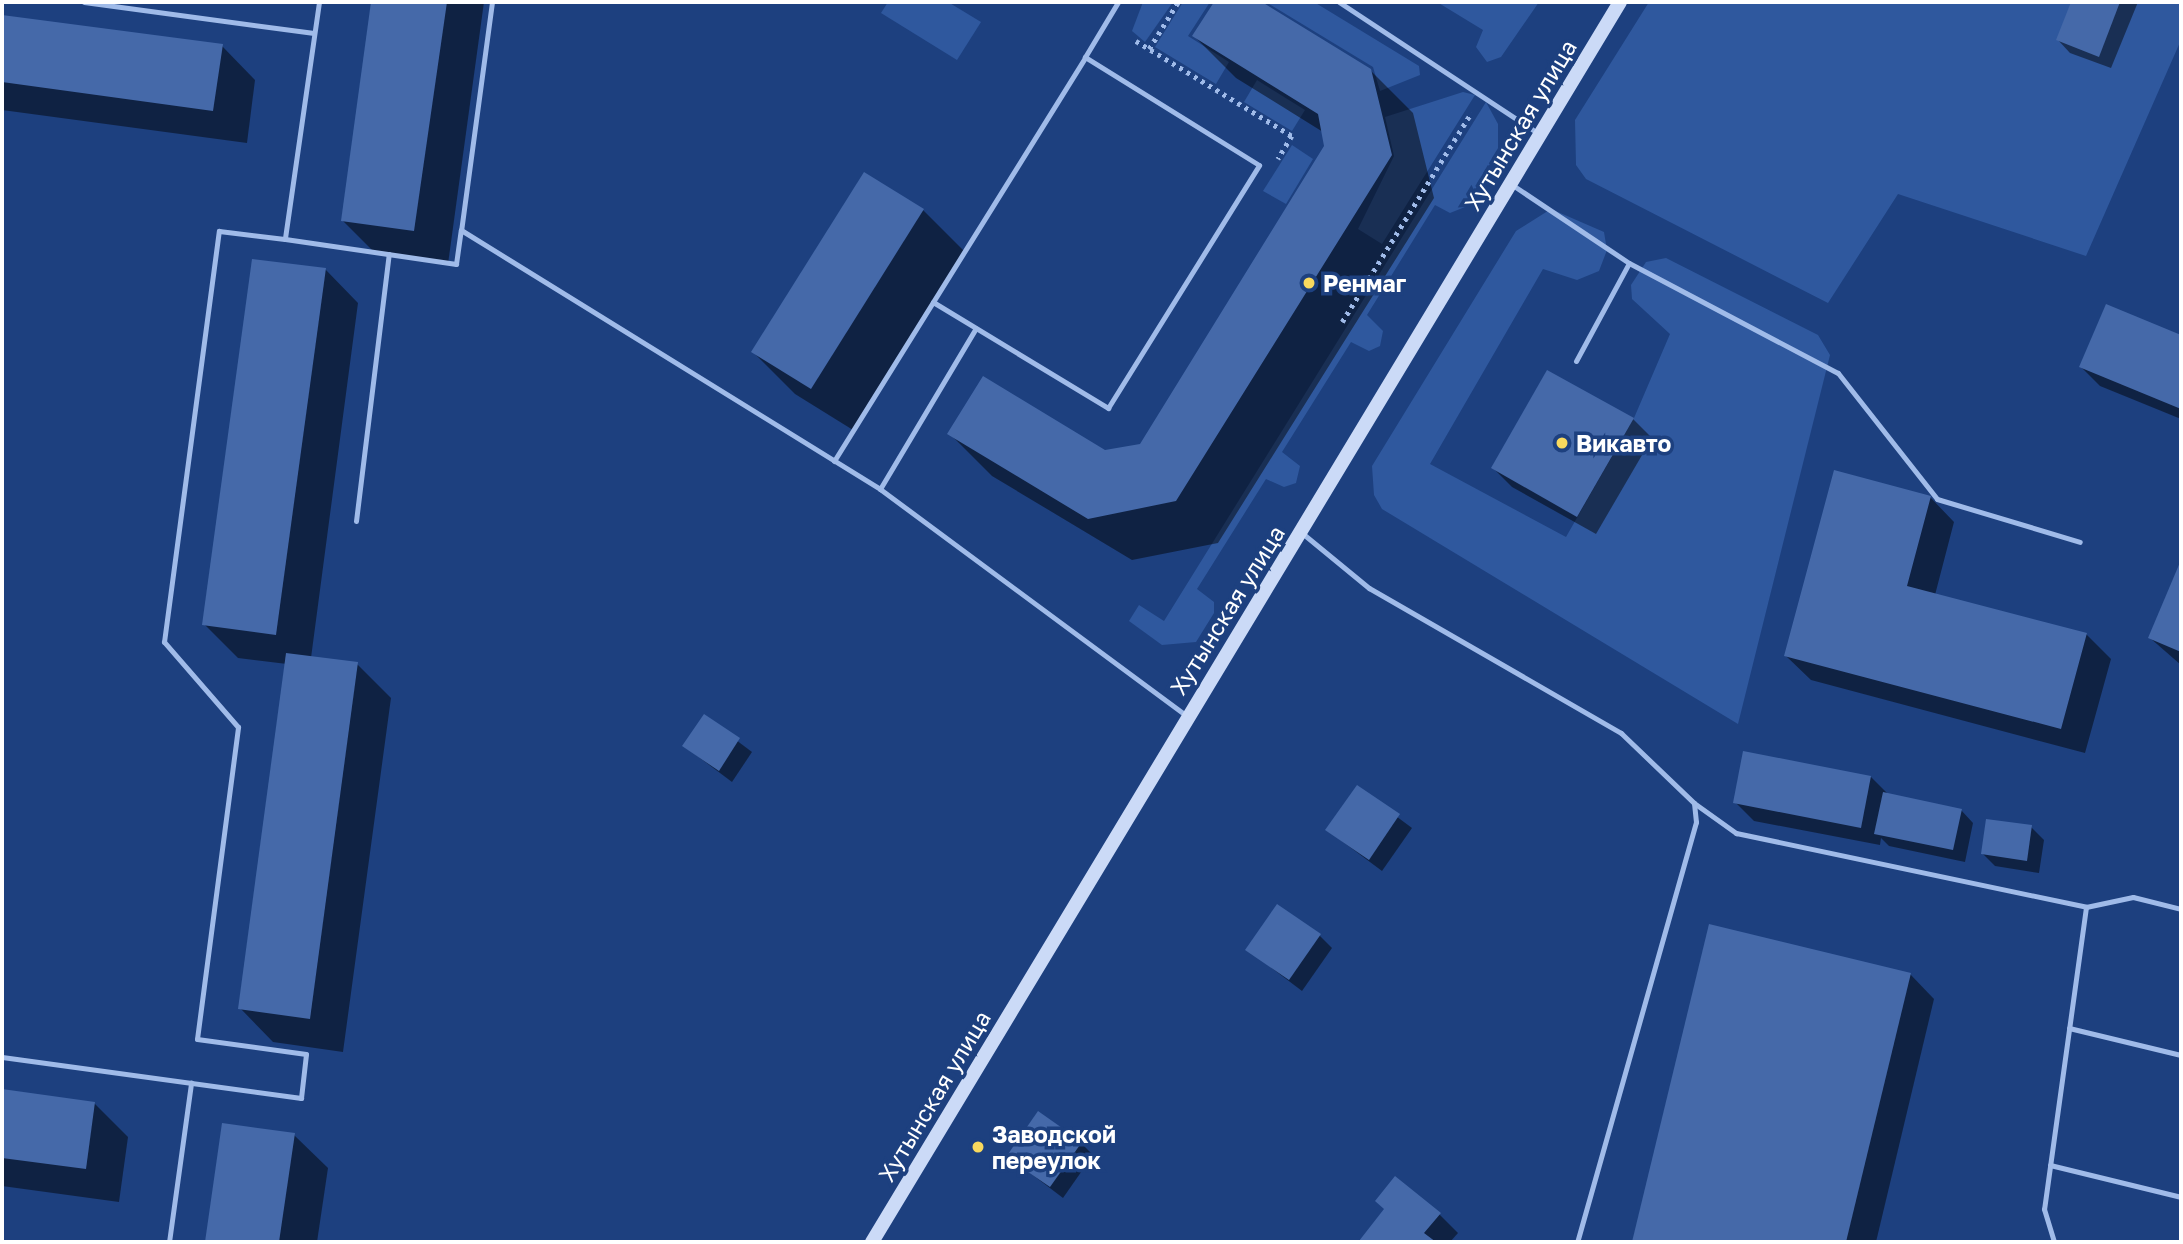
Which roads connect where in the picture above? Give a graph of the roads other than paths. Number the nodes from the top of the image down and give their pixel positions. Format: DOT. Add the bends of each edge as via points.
graph roads {
  1 [pos="84,2"];
  2 [pos="319,2"];
  3 [pos="492,2"];
  4 [pos="1118,2"];
  5 [pos="1339,2"];
  6 [pos="1620,2"];
  7 [pos="314,33"];
  8 [pos="1085,57"];
  9 [pos="1542,135"];
  10 [pos="1511,184"];
  11 [pos="461,230"];
  12 [pos="285,239"];
  13 [pos="389,254"];
  14 [pos="1629,263"];
  15 [pos="933,302"];
  16 [pos="976,328"];
  17 [pos="1576,361"];
  18 [pos="834,461"];
  19 [pos="880,489"];
  20 [pos="356,521"];
  21 [pos="1302,533"];
  22 [pos="2080,542"];
  23 [pos="1188,717"];
  24 [pos="1694,803"];
  25 [pos="2086,907"];
  26 [pos="2181,909"];
  27 [pos="2069,1028"];
  28 [pos="2181,1055"];
  29 [pos="2,1057"];
  30 [pos="191,1083"];
  31 [pos="2050,1165"];
  32 [pos="2181,1197"];
  33 [pos="169,1242"];
  34 [pos="872,1242"];
  35 [pos="1577,1242"];
  36 [pos="2054,1242"];
  1 -- 7 [label="lane"];
  2 -- 7 [label="lane"];
  3 -- 11 [label="lane"];
  4 -- 8 [label="lane"];
  5 -- 9 [label="lane"];
  6 -- 9 [label="street, Хутынская улица"];
  7 -- 12 [label="lane"];
  8 -- 15 [label="lane"];
  8 -- 16 [label="lane" via="1259,165 1108,408"];
  9 -- 10 [label="street, Хутынская улица"];
  10 -- 14 [label="lane"];
  10 -- 21 [label="street, Хутынская улица"];
  11 -- 13 [label="lane" via="456,264"];
  11 -- 18 [label="lane"];
  12 -- 13 [label="lane"];
  12 -- 30 [label="lane" via="219,231 164,642 238,727 197,1039 306,1054 301,1098"];
  13 -- 20 [label="lane"];
  14 -- 17 [label="lane"];
  14 -- 22 [label="lane" via="1838,373 1937,499"];
  15 -- 16 [label="lane"];
  15 -- 18 [label="lane"];
  16 -- 19 [label="lane"];
  18 -- 19 [label="lane"];
  19 -- 23 [label="lane"];
  21 -- 23 [label="street, Хутынская улица"];
  21 -- 24 [label="lane" via="1369,589 1621,733"];
  23 -- 34 [label="street, Хутынская улица"];
  24 -- 25 [label="lane" via="1736,833"];
  24 -- 35 [label="lane" via="1696,821"];
  25 -- 26 [label="lane" via="2133,897"];
  25 -- 27 [label="lane"];
  27 -- 28 [label="lane"];
  27 -- 31 [label="lane"];
  29 -- 30 [label="lane"];
  30 -- 33 [label="lane"];
  31 -- 32 [label="lane"];
  31 -- 36 [label="lane" via="2044,1209"];
}
